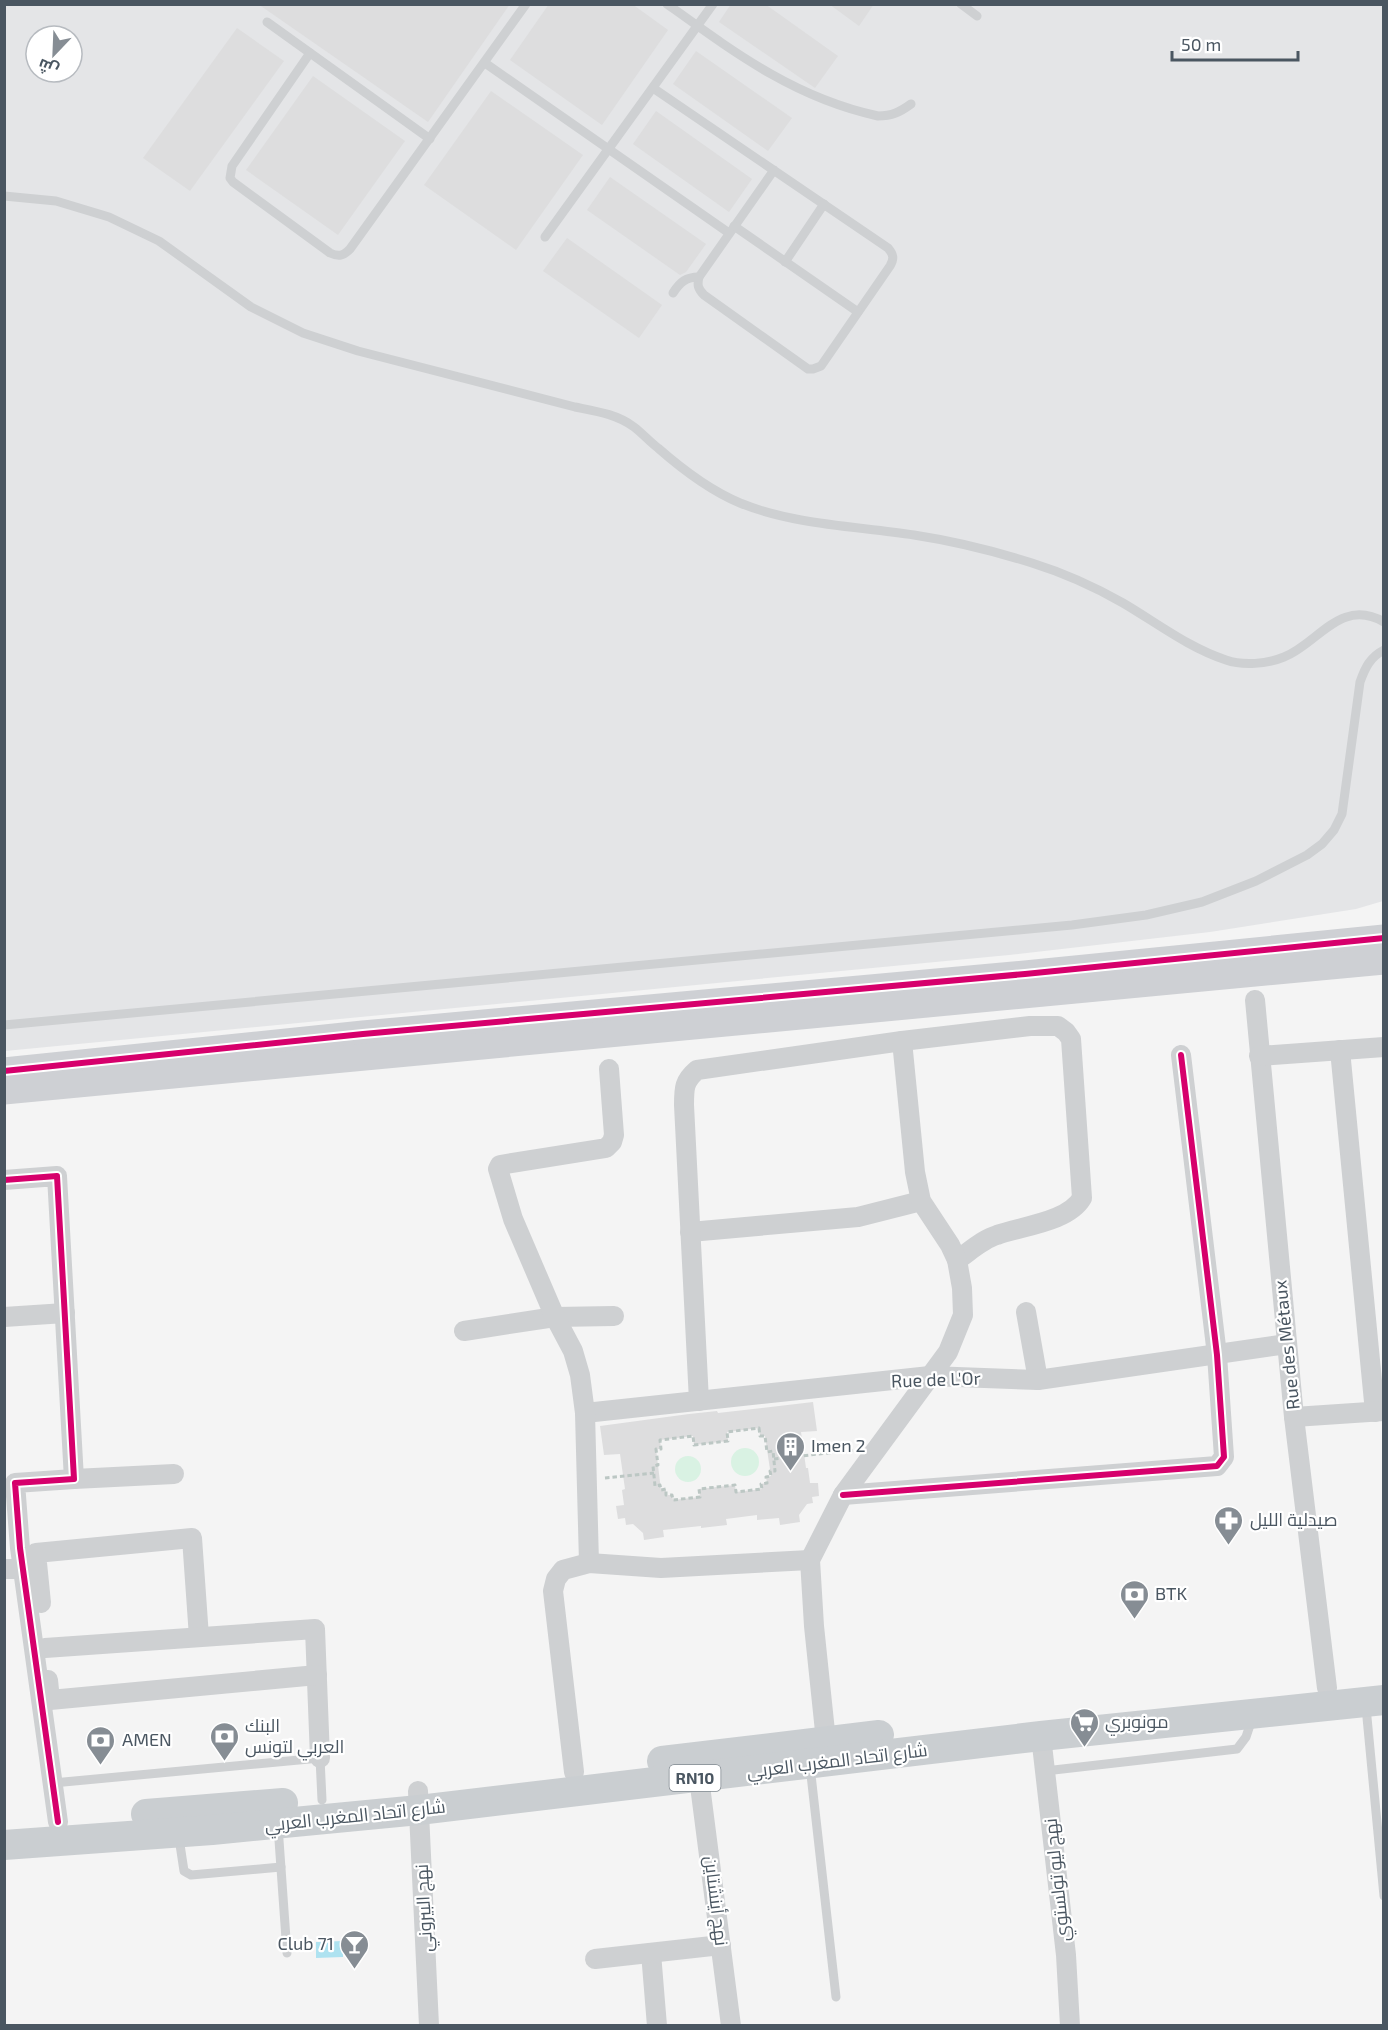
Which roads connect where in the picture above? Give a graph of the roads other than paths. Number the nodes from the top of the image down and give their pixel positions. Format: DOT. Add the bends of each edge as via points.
graph roads {
  1 [pos="526,4"];
  2 [pos="667,4"];
  3 [pos="713,4"];
  4 [pos="961,4"];
  5 [pos="976,16"];
  6 [pos="267,22"];
  7 [pos="697,26"];
  8 [pos="310,53"];
  9 [pos="485,63"];
  10 [pos="653,87"];
  11 [pos="911,104"];
  12 [pos="430,140"];
  13 [pos="609,149"];
  14 [pos="774,170"];
  15 [pos="4,196"];
  16 [pos="824,204"];
  17 [pos="732,230"];
  18 [pos="545,237"];
  19 [pos="785,262"];
  20 [pos="699,277"];
  21 [pos="672,293"];
  22 [pos="858,312"];
  23 [pos="1383,622"];
  24 [pos="1383,650"];
  25 [pos="1383,938"];
  26 [pos="1383,961"];
  27 [pos="1256,1000"];
  28 [pos="4,1025"];
  29 [pos="902,1041"];
  30 [pos="1383,1047"];
  31 [pos="1340,1050"];
  32 [pos="1181,1055"];
  33 [pos="1259,1056"];
  34 [pos="609,1069"];
  35 [pos="4,1071"];
  36 [pos="4,1091"];
  37 [pos="4,1180"];
  38 [pos="921,1201"];
  39 [pos="690,1233"];
  40 [pos="957,1260"];
  41 [pos="1026,1312"];
  42 [pos="65,1313"];
  43 [pos="614,1316"];
  44 [pos="4,1317"];
  45 [pos="555,1317"];
  46 [pos="464,1331"];
  47 [pos="1287,1344"];
  48 [pos="1217,1355"];
  49 [pos="930,1376"];
  50 [pos="1038,1380"];
  51 [pos="699,1401"];
  52 [pos="1379,1412"];
  53 [pos="585,1413"];
  54 [pos="1294,1417"];
  55 [pos="174,1474"];
  56 [pos="74,1479"];
  57 [pos="843,1495"];
  58 [pos="810,1560"];
  59 [pos="589,1563"];
  60 [pos="14,1569"];
  61 [pos="199,1637"];
  62 [pos="45,1648"];
  63 [pos="317,1676"];
  64 [pos="1327,1688"];
  65 [pos="1378,1695"];
  66 [pos="1253,1714"];
  67 [pos="1041,1736"];
  68 [pos="818,1752"];
  69 [pos="320,1758"];
  70 [pos="1045,1770"];
  71 [pos="574,1772"];
  72 [pos="699,1778"];
  73 [pos="53,1783"];
  74 [pos="322,1800"];
  75 [pos="419,1801"];
  76 [pos="58,1822"];
  77 [pos="278,1824"];
  78 [pos="4,1826"];
  79 [pos="179,1833"];
  80 [pos="4,1845"];
  81 [pos="281,1867"];
  82 [pos="1383,1896"];
  83 [pos="721,1945"];
  84 [pos="287,1953"];
  85 [pos="651,1953"];
  86 [pos="595,1959"];
  87 [pos="836,1996"];
  88 [pos="429,2025"];
  89 [pos="657,2025"];
  90 [pos="731,2025"];
  91 [pos="1070,2025"];
  1 -- 9 [label="lane"];
  2 -- 7 [label="lane"];
  3 -- 7 [label="lane"];
  4 -- 5 [label="lane"];
  6 -- 8 [label="lane"];
  7 -- 10 [label="lane"];
  7 -- 11 [label="lane" via="776,78 810,95 878,116 901,112"];
  8 -- 12 [label="lane"];
  8 -- 12 [label="lane" via="232,166 230,177 330,253 345,255"];
  9 -- 12 [label="lane"];
  9 -- 13 [label="lane"];
  10 -- 13 [label="lane"];
  10 -- 14 [label="lane"];
  13 -- 17 [label="lane"];
  13 -- 18 [label="lane"];
  14 -- 16 [label="lane"];
  14 -- 17 [label="lane"];
  15 -- 23 [label="lane" via="56,201 109,217 159,241 251,307 303,333 358,351 605,412 633,427 696,480 740,503 789,517 915,535 1034,563 1122,602 1162,628 1228,661 1257,663 1285,657 1344,617 1360,615"];
  16 -- 19 [label="lane"];
  16 -- 22 [label="lane" via="893,254 890,266"];
  17 -- 19 [label="lane"];
  17 -- 20 [label="lane"];
  19 -- 22 [label="lane"];
  20 -- 21 [label="lane" via="683,280"];
  20 -- 22 [label="lane" via="697,283 704,295 808,369 821,366"];
  24 -- 28 [label="lane" via="1365,666 1360,682 1342,814 1334,831 1307,855 1202,902 1146,915 1072,925"];
  25 -- 35 [label="street"];
  26 -- 36 [label="street"];
  27 -- 33 [label="street, Rue des Métaux"];
  29 -- 38 [label="street"];
  29 -- 39 [label="street" via="697,1070 688,1078 684,1105"];
  29 -- 40 [label="street" via="1030,1026 1058,1026 1071,1039 1082,1198 1067,1212 995,1235"];
  30 -- 31 [label="street"];
  31 -- 33 [label="street"];
  31 -- 52 [label="street"];
  32 -- 48 [label="street"];
  33 -- 47 [label="street, Rue des Métaux"];
  34 -- 45 [label="street" via="614,1135 606,1148 499,1167 513,1220"];
  37 -- 42 [label="street" via="57,1176"];
  38 -- 39 [label="street" via="858,1217"];
  38 -- 40 [label="street"];
  39 -- 51 [label="street"];
  40 -- 49 [label="street" via="963,1315 948,1352"];
  41 -- 50 [label="street"];
  42 -- 44 [label="street"];
  42 -- 56 [label="street"];
  43 -- 45 [label="street"];
  45 -- 46 [label="street"];
  45 -- 53 [label="street" via="573,1351"];
  47 -- 48 [label="street, Rue de L'Or"];
  47 -- 54 [label="street, Rue des Métaux"];
  48 -- 50 [label="street, Rue de L'Or"];
  48 -- 57 [label="street" via="1224,1457 1217,1466"];
  49 -- 50 [label="street, Rue de L'Or"];
  49 -- 51 [label="street, Rue de L'Or"];
  49 -- 57 [label="street"];
  51 -- 53 [label="street, Rue de L'Or"];
  52 -- 54 [label="street"];
  53 -- 59 [label="street"];
  54 -- 64 [label="street, Rue des Métaux"];
  55 -- 56 [label="street"];
  56 -- 60 [label="street" via="15,1483 20,1548"];
  57 -- 58 [label="street"];
  58 -- 59 [label="street" via="661,1568"];
  58 -- 68 [label="street"];
  59 -- 71 [label="street" via="563,1570 553,1591"];
  60 -- 73 [label="street"];
  61 -- 62 [label="street"];
  61 -- 62 [label="street" via="192,1538 36,1553"];
  61 -- 63 [label="street" via="315,1629"];
  62 -- 63 [label="street" via="50,1700"];
  63 -- 69 [label="street"];
  64 -- 65 [label="main road, شارع اتحاد المغرب العربي / RN10"];
  64 -- 68 [label="main road, شارع اتحاد المغرب العربي / RN10"];
  65 -- 66 [label="main road, شارع اتحاد المغرب العربي / RN10"];
  65 -- 82 [label="lane"];
  66 -- 67 [label="main road, شارع اتحاد المغرب العربي / RN10"];
  66 -- 70 [label="lane" via="1238,1749"];
  67 -- 68 [label="main road, شارع اتحاد المغرب العربي / RN10"];
  67 -- 70 [label="street, نهج ليو تولستوي"];
  68 -- 71 [label="main road, شارع اتحاد المغرب العربي / RN10"];
  68 -- 72 [label="main road, شارع اتحاد المغرب العربي / RN10"];
  68 -- 87 [label="lane"];
  69 -- 73 [label="lane"];
  69 -- 74 [label="lane"];
  70 -- 91 [label="street, نهج ليو تولستوي"];
  71 -- 75 [label="main road, شارع اتحاد المغرب العربي / RN10"];
  72 -- 75 [label="main road, شارع اتحاد المغرب العربي / RN10"];
  72 -- 83 [label="street, نهج أينشتاين"];
  73 -- 76 [label="street"];
  74 -- 75 [label="main road, شارع اتحاد المغرب العربي / RN10"];
  74 -- 76 [label="main road, شارع اتحاد المغرب العربي / RN10"];
  75 -- 77 [label="main road, شارع اتحاد المغرب العربي / RN10"];
  75 -- 88 [label="street, نهج البيروني"];
  76 -- 78 [label="main road, شارع اتحاد المغرب العربي / RN10"];
  77 -- 79 [label="main road, شارع اتحاد المغرب العربي / RN10"];
  77 -- 81 [label="lane"];
  79 -- 80 [label="main road, شارع اتحاد المغرب العربي / RN10"];
  79 -- 81 [label="lane" via="184,1872 191,1875"];
  81 -- 84 [label="lane"];
  83 -- 85 [label="street"];
  83 -- 90 [label="street, نهج أينشتاين"];
  85 -- 86 [label="street"];
  85 -- 89 [label="street"];
}
